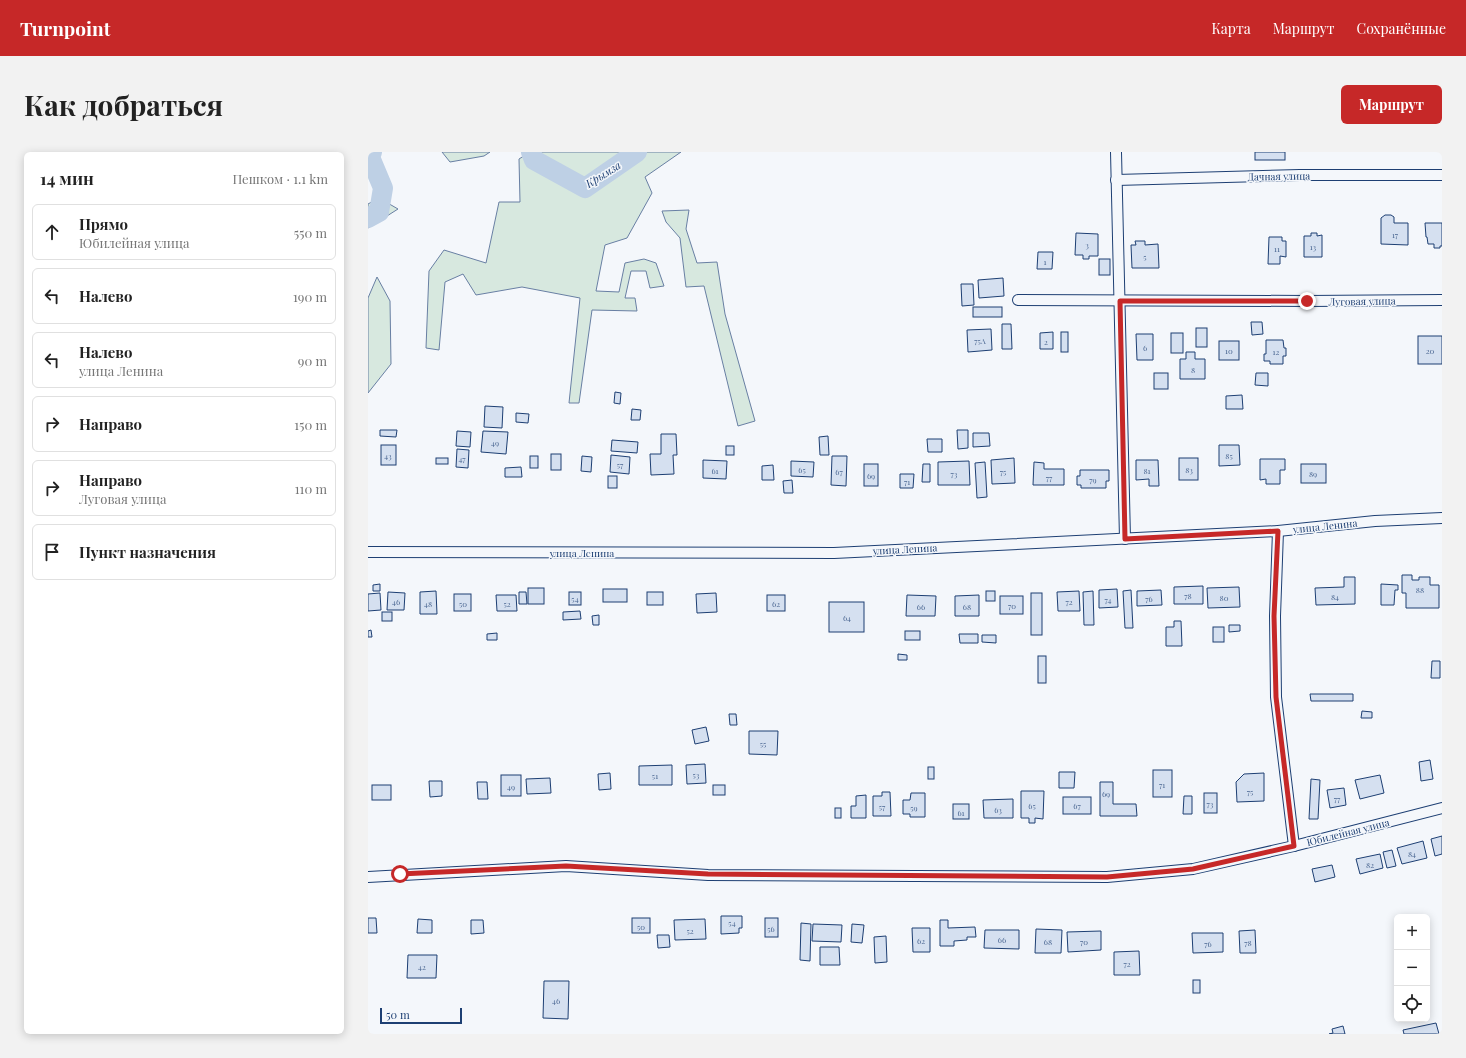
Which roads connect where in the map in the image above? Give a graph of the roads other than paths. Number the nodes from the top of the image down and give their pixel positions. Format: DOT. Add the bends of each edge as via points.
graph roads {
  1 [pos="1116,152"];
  2 [pos="1442,175"];
  3 [pos="1116,180"];
  4 [pos="1018,300"];
  5 [pos="1442,300"];
  6 [pos="1120,301"];
  7 [pos="1442,518"];
  8 [pos="1278,531"];
  9 [pos="1125,539"];
  10 [pos="368,552"];
  11 [pos="1442,808"];
  12 [pos="1294,846"];
  13 [pos="368,876"];
  1 -- 3 [label="street"];
  2 -- 3 [label="street, Дачная улица" via="1300,175"];
  3 -- 6 [label="street"];
  4 -- 6 [label="street, Луговая улица"];
  5 -- 6 [label="street, Луговая улица"];
  6 -- 9 [label="street"];
  7 -- 8 [label="street, улица Ленина" via="1375,521"];
  8 -- 9 [label="street, улица Ленина"];
  8 -- 12 [label="street" via="1274,616 1276,697"];
  9 -- 10 [label="street, улица Ленина" via="834,553"];
  11 -- 12 [label="street, Юбилейная улица"];
  12 -- 13 [label="street, Юбилейная улица" via="1193,869 1107,877 708,874 566,866"];
}
